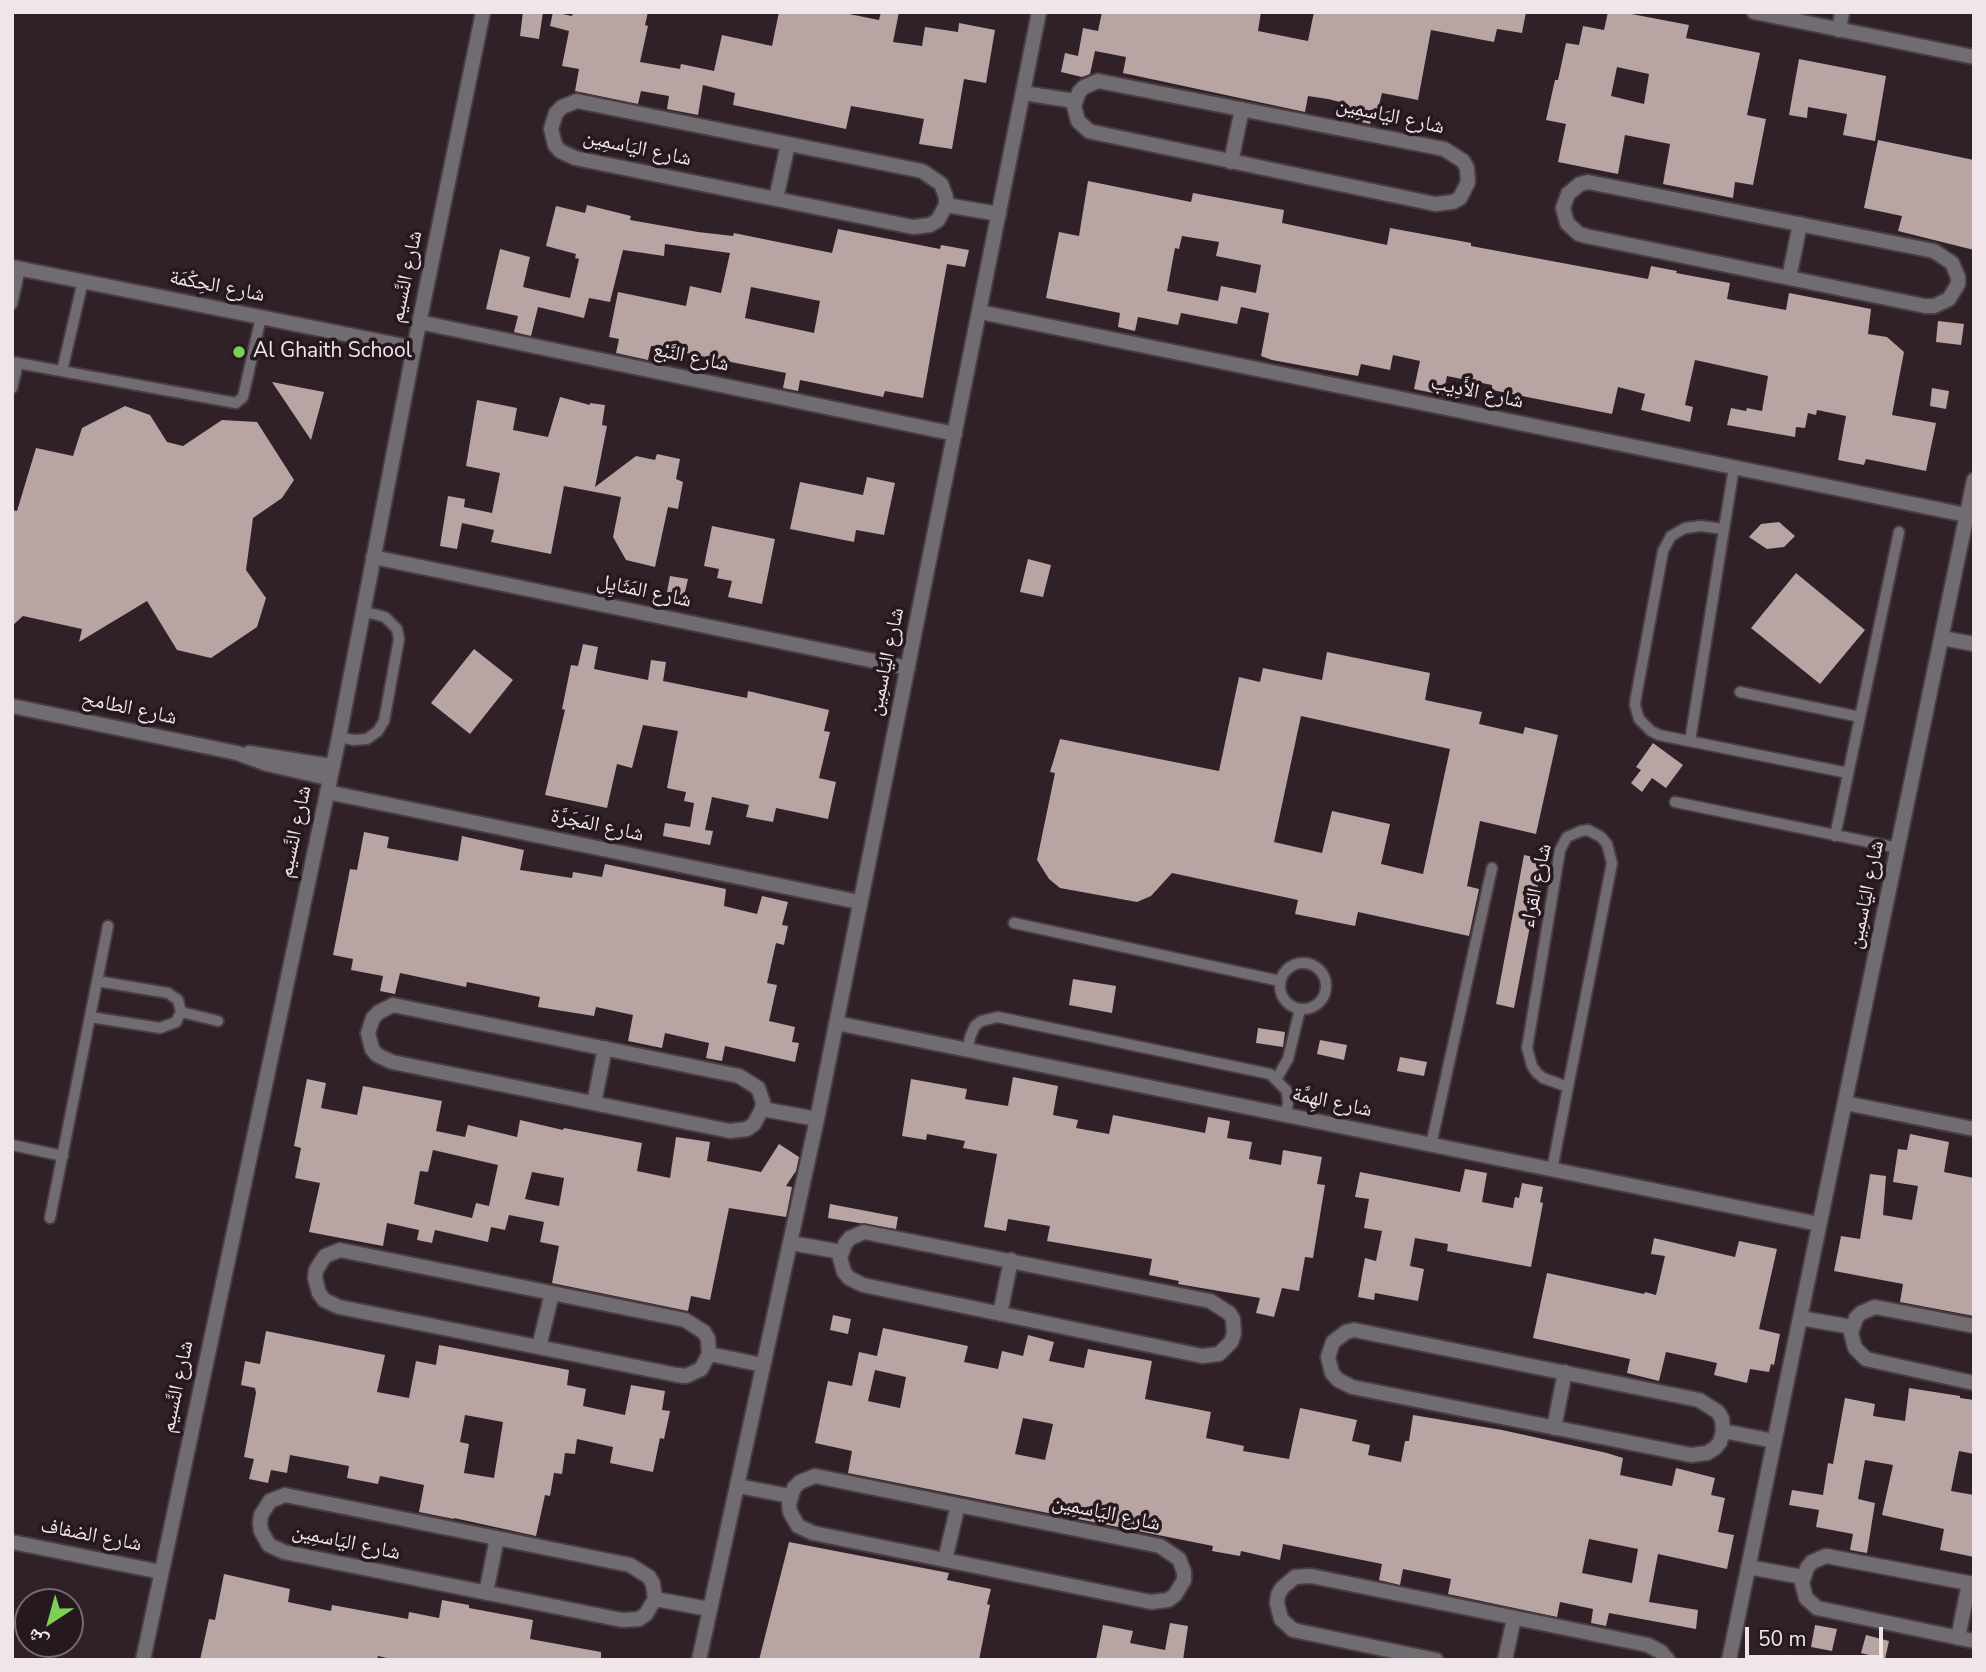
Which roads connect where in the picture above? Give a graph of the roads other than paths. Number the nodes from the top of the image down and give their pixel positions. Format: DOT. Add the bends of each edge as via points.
graph roads {
  1 [pos="483,12"];
  2 [pos="1040,12"];
  3 [pos="1754,12"];
  4 [pos="1842,12"];
  5 [pos="1839,30"];
  6 [pos="1974,57"];
  7 [pos="1023,93"];
  8 [pos="1075,101"];
  9 [pos="1242,108"];
  10 [pos="788,144"];
  11 [pos="1231,162"];
  12 [pos="776,199"];
  13 [pos="946,205"];
  14 [pos="999,214"];
  15 [pos="1800,223"];
  16 [pos="16,268"];
  17 [pos="1789,278"];
  18 [pos="83,281"];
  19 [pos="1958,284"];
  20 [pos="1974,287"];
  21 [pos="12,304"];
  22 [pos="980,312"];
  23 [pos="261,317"];
  24 [pos="419,322"];
  25 [pos="414,348"];
  26 [pos="15,362"];
  27 [pos="62,371"];
  28 [pos="12,388"];
  29 [pos="955,434"];
  30 [pos="1734,467"];
  31 [pos="1974,480"];
  32 [pos="1966,514"];
  33 [pos="1724,529"];
  34 [pos="1899,532"];
  35 [pos="373,557"];
  36 [pos="362,611"];
  37 [pos="1942,638"];
  38 [pos="1974,645"];
  39 [pos="908,668"];
  40 [pos="1740,692"];
  41 [pos="12,706"];
  42 [pos="1860,717"];
  43 [pos="339,737"];
  44 [pos="1690,741"];
  45 [pos="1849,774"];
  46 [pos="329,779"];
  47 [pos="1675,802"];
  48 [pos="1835,835"];
  49 [pos="1898,848"];
  50 [pos="1492,868"];
  51 [pos="859,902"];
  52 [pos="1014,923"];
  53 [pos="108,926"];
  54 [pos="97,981"];
  55 [pos="1280,981"];
  56 [pos="1300,1009"];
  57 [pos="181,1012"];
  58 [pos="90,1017"];
  59 [pos="218,1021"];
  60 [pos="836,1023"];
  61 [pos="605,1048"];
  62 [pos="968,1050"];
  63 [pos="1277,1079"];
  64 [pos="1568,1087"];
  65 [pos="594,1103"];
  66 [pos="1845,1103"];
  67 [pos="762,1109"];
  68 [pos="1286,1115"];
  69 [pos="817,1119"];
  70 [pos="1974,1129"];
  71 [pos="12,1145"];
  72 [pos="1431,1145"];
  73 [pos="63,1156"];
  74 [pos="1552,1170"];
  75 [pos="50,1218"];
  76 [pos="1819,1224"];
  77 [pos="791,1243"];
  78 [pos="842,1252"];
  79 [pos="1011,1261"];
  80 [pos="552,1293"];
  81 [pos="1000,1314"];
  82 [pos="1800,1318"];
  83 [pos="1974,1326"];
  84 [pos="1852,1327"];
  85 [pos="539,1347"];
  86 [pos="709,1354"];
  87 [pos="763,1365"];
  88 [pos="1565,1372"];
  89 [pos="1974,1383"];
  90 [pos="1554,1428"];
  91 [pos="1723,1431"];
  92 [pos="1774,1441"];
  93 [pos="738,1486"];
  94 [pos="790,1496"];
  95 [pos="957,1504"];
  96 [pos="497,1538"];
  97 [pos="12,1542"];
  98 [pos="945,1560"];
  99 [pos="1748,1567"];
  100 [pos="161,1572"];
  101 [pos="1803,1577"];
  102 [pos="1971,1583"];
  103 [pos="486,1593"];
  104 [pos="655,1599"];
  105 [pos="709,1609"];
  106 [pos="1514,1618"];
  107 [pos="1958,1638"];
  108 [pos="1974,1641"];
  109 [pos="143,1660"];
  110 [pos="699,1660"];
  111 [pos="1436,1660"];
  112 [pos="1505,1660"];
  113 [pos="1668,1660"];
  114 [pos="1729,1660"];
  1 -- 24 [label="street, شارع النَّسيم"];
  2 -- 7 [label="street, شارع اليَاسمِين"];
  3 -- 5 [label="street"];
  4 -- 5 [label="street"];
  5 -- 6 [label="street"];
  7 -- 8 [label="street"];
  7 -- 14 [label="street, شارع اليَاسمِين"];
  8 -- 9 [label="street, شارع اليَاسمِين" via="1084,87 1105,81"];
  8 -- 11 [label="street, شارع اليَاسمِين" via="1078,121 1089,131"];
  9 -- 11 [label="street"];
  9 -- 11 [label="street, شارع اليَاسمِين" via="1444,149 1463,161 1468,183 1453,202 1435,204"];
  10 -- 12 [label="street"];
  10 -- 12 [label="street, شارع اليَاسمِين" via="577,101 562,107 552,121 555,145 567,156"];
  10 -- 13 [label="street, شارع اليَاسمِين" via="922,172 941,184"];
  12 -- 13 [label="street, شارع اليَاسمِين" via="922,227 938,220"];
  13 -- 14 [label="street"];
  14 -- 22 [label="street, شارع اليَاسمِين"];
  15 -- 17 [label="street"];
  15 -- 17 [label="street" via="1596,182 1580,184 1564,201 1567,223 1579,234"];
  15 -- 19 [label="street" via="1934,251 1952,263"];
  16 -- 18 [label="street, شارع الحِكْمَة"];
  16 -- 21 [label="lane"];
  17 -- 19 [label="street" via="1934,306 1949,299"];
  18 -- 23 [label="street, شارع الحِكْمَة"];
  18 -- 27 [label="lane"];
  19 -- 20 [label="street"];
  22 -- 29 [label="street, شارع اليَاسمِين"];
  22 -- 30 [label="street, شارع الأَدِيب"];
  23 -- 25 [label="street, شارع الحِكْمَة"];
  23 -- 27 [label="lane" via="243,397 236,403"];
  24 -- 25 [label="street, شارع النَّسيم"];
  24 -- 29 [label="street, شارع النَّبْع"];
  25 -- 35 [label="street, شارع النَّسيم"];
  26 -- 27 [label="lane"];
  26 -- 28 [label="lane"];
  29 -- 39 [label="street, شارع اليَاسمِين"];
  30 -- 32 [label="street, شارع الأَدِيب"];
  30 -- 33 [label="lane"];
  31 -- 32 [label="street, شارع اليَاسمِين"];
  32 -- 37 [label="street, شارع اليَاسمِين"];
  33 -- 44 [label="lane"];
  33 -- 44 [label="lane" via="1692,526 1666,543 1636,697 1636,712 1651,732"];
  34 -- 42 [label="lane"];
  35 -- 36 [label="street, شارع النَّسيم"];
  35 -- 39 [label="street, شارع المَثَايِل"];
  36 -- 43 [label="street, شارع النَّسيم"];
  36 -- 43 [label="lane" via="385,617 397,629 387,707 382,726 373,736 361,740"];
  37 -- 38 [label="street"];
  37 -- 49 [label="street, شارع اليَاسمِين"];
  39 -- 51 [label="street, شارع اليَاسمِين"];
  40 -- 42 [label="lane"];
  41 -- 46 [label="street, شارع الطامح" via="237,753 267,754"];
  42 -- 45 [label="lane"];
  43 -- 46 [label="street, شارع النَّسيم"];
  44 -- 45 [label="lane"];
  45 -- 48 [label="lane"];
  46 -- 51 [label="street, شارع المَجَرَّة"];
  46 -- 100 [label="street, شارع النَّسيم"];
  47 -- 48 [label="lane"];
  48 -- 49 [label="lane"];
  49 -- 66 [label="street, شارع اليَاسمِين"];
  50 -- 72 [label="lane"];
  51 -- 60 [label="street, شارع اليَاسمِين"];
  52 -- 55 [label="lane"];
  53 -- 54 [label="lane"];
  54 -- 57 [label="lane" via="168,993 178,1000"];
  54 -- 58 [label="lane"];
  55 -- 56 [label="lane" via="1282,996"];
  55 -- 56 [label="lane" via="1289,968 1303,963 1323,973 1327,988 1321,1002"];
  56 -- 63 [label="lane" via="1288,1059"];
  57 -- 58 [label="lane" via="176,1023 160,1028"];
  57 -- 59 [label="lane"];
  58 -- 73 [label="lane"];
  60 -- 62 [label="street, شارع الهِمَّة"];
  60 -- 69 [label="street, شارع اليَاسمِين"];
  61 -- 65 [label="street"];
  61 -- 65 [label="street" via="393,1005 379,1012 369,1025 372,1049 384,1060"];
  61 -- 67 [label="street" via="739,1076 758,1088"];
  62 -- 63 [label="lane" via="975,1026 998,1017 1263,1072"];
  62 -- 68 [label="street, شارع الهِمَّة"];
  63 -- 68 [label="lane" via="1288,1096"];
  64 -- 64 [label="lane, شارع القراء" via="1612,863 1607,844 1588,830 1567,837 1560,850 1528,1048 1537,1073"];
  64 -- 74 [label="lane, شارع القراء"];
  65 -- 67 [label="street" via="730,1131 747,1129"];
  66 -- 70 [label="street"];
  66 -- 76 [label="street, شارع اليَاسمِين"];
  67 -- 69 [label="street"];
  68 -- 72 [label="street, شارع الهِمَّة"];
  69 -- 77 [label="street, شارع اليَاسمِين"];
  71 -- 73 [label="lane"];
  72 -- 74 [label="street, شارع الهِمَّة"];
  73 -- 75 [label="lane"];
  74 -- 76 [label="street, شارع الهِمَّة"];
  76 -- 82 [label="street, شارع اليَاسمِين"];
  77 -- 78 [label="street"];
  77 -- 87 [label="street, شارع اليَاسمِين"];
  78 -- 79 [label="street" via="850,1238 864,1232"];
  78 -- 81 [label="street" via="844,1272 855,1282"];
  79 -- 81 [label="street"];
  79 -- 81 [label="street" via="1210,1301 1229,1313 1234,1334 1219,1354 1202,1356"];
  80 -- 85 [label="street"];
  80 -- 85 [label="street" via="349,1250 325,1256 314,1278 319,1293 331,1304"];
  80 -- 86 [label="street" via="685,1320 705,1332"];
  82 -- 84 [label="street"];
  82 -- 92 [label="street, شارع اليَاسمِين"];
  83 -- 84 [label="street" via="1875,1307 1861,1313"];
  84 -- 89 [label="street" via="1855,1348 1866,1359"];
  85 -- 86 [label="street" via="686,1376 701,1369"];
  86 -- 87 [label="street"];
  87 -- 93 [label="street, شارع اليَاسمِين"];
  88 -- 90 [label="street"];
  88 -- 90 [label="street" via="1362,1330 1339,1336 1329,1349 1332,1373 1345,1384"];
  88 -- 91 [label="street" via="1699,1400 1718,1412"];
  90 -- 91 [label="street" via="1699,1455 1715,1448"];
  91 -- 92 [label="street"];
  92 -- 99 [label="street, شارع اليَاسمِين"];
  93 -- 94 [label="street"];
  93 -- 105 [label="street, شارع اليَاسمِين"];
  94 -- 95 [label="street, شارع اليَاسمِين" via="800,1482 815,1476"];
  94 -- 98 [label="street, شارع اليَاسمِين" via="793,1520 805,1531"];
  95 -- 98 [label="street"];
  95 -- 98 [label="street, شارع اليَاسمِين" via="1160,1546 1179,1559 1184,1580 1175,1595 1151,1602"];
  96 -- 103 [label="street"];
  96 -- 103 [label="street, شارع اليَاسمِين" via="294,1496 270,1501 261,1515 261,1531 276,1550"];
  96 -- 104 [label="street, شارع اليَاسمِين" via="631,1565 649,1577"];
  97 -- 100 [label="street, شارع الضفاف"];
  99 -- 101 [label="street"];
  99 -- 114 [label="street, شارع اليَاسمِين"];
  100 -- 109 [label="street, شارع النَّسيم"];
  101 -- 102 [label="street" via="1812,1562 1826,1556"];
  101 -- 107 [label="street" via="1802,1590 1817,1608"];
  102 -- 107 [label="street"];
  103 -- 104 [label="street, شارع اليَاسمِين" via="631,1621 646,1614"];
  104 -- 105 [label="street"];
  105 -- 110 [label="street, شارع اليَاسمِين"];
  106 -- 111 [label="street" via="1311,1576 1295,1577 1278,1595 1281,1619 1293,1630"];
  106 -- 112 [label="street"];
  106 -- 113 [label="street" via="1648,1646"];
  107 -- 108 [label="street"];
}
